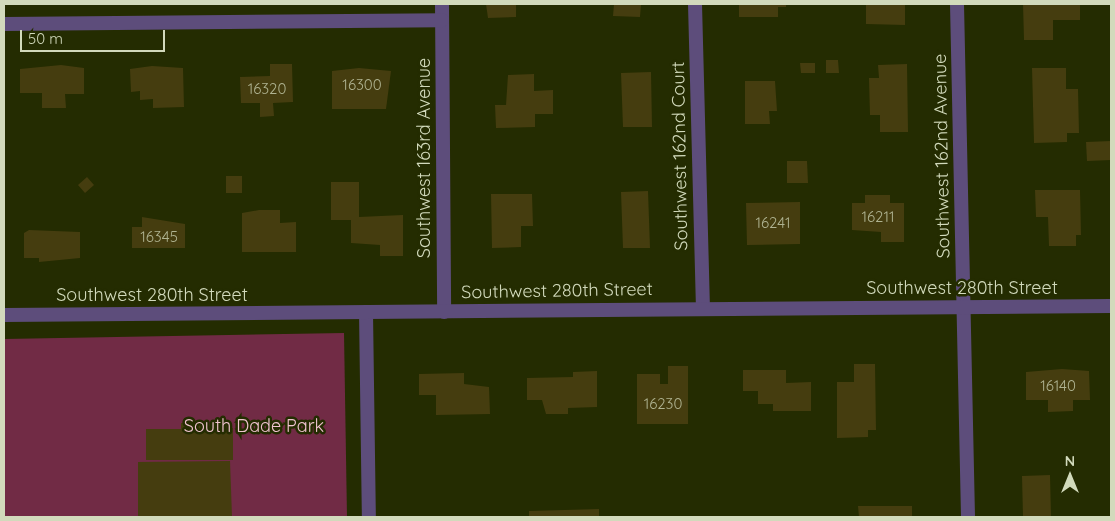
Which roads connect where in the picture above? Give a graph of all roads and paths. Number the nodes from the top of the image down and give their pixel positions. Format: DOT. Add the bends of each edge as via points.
graph roads {
  1 [pos="442,4"];
  2 [pos="695,4"];
  3 [pos="957,4"];
  4 [pos="442,20"];
  5 [pos="4,24"];
  6 [pos="963,306"];
  7 [pos="1111,306"];
  8 [pos="703,308"];
  9 [pos="366,312"];
  10 [pos="444,312"];
  11 [pos="4,315"];
  12 [pos="369,517"];
  13 [pos="968,517"];
  1 -- 4 [label="street, Southwest 163rd Avenue"];
  2 -- 8 [label="street, Southwest 162nd Court"];
  3 -- 6 [label="street, Southwest 162nd Avenue"];
  4 -- 5 [label="street"];
  4 -- 10 [label="street, Southwest 163rd Avenue"];
  6 -- 7 [label="street, Southwest 280th Street"];
  6 -- 8 [label="street, Southwest 280th Street"];
  6 -- 13 [label="street, Southwest 162nd Avenue"];
  8 -- 10 [label="street, Southwest 280th Street"];
  9 -- 10 [label="street, Southwest 280th Street"];
  9 -- 11 [label="street, Southwest 280th Street"];
  9 -- 12 [label="street"];
}
